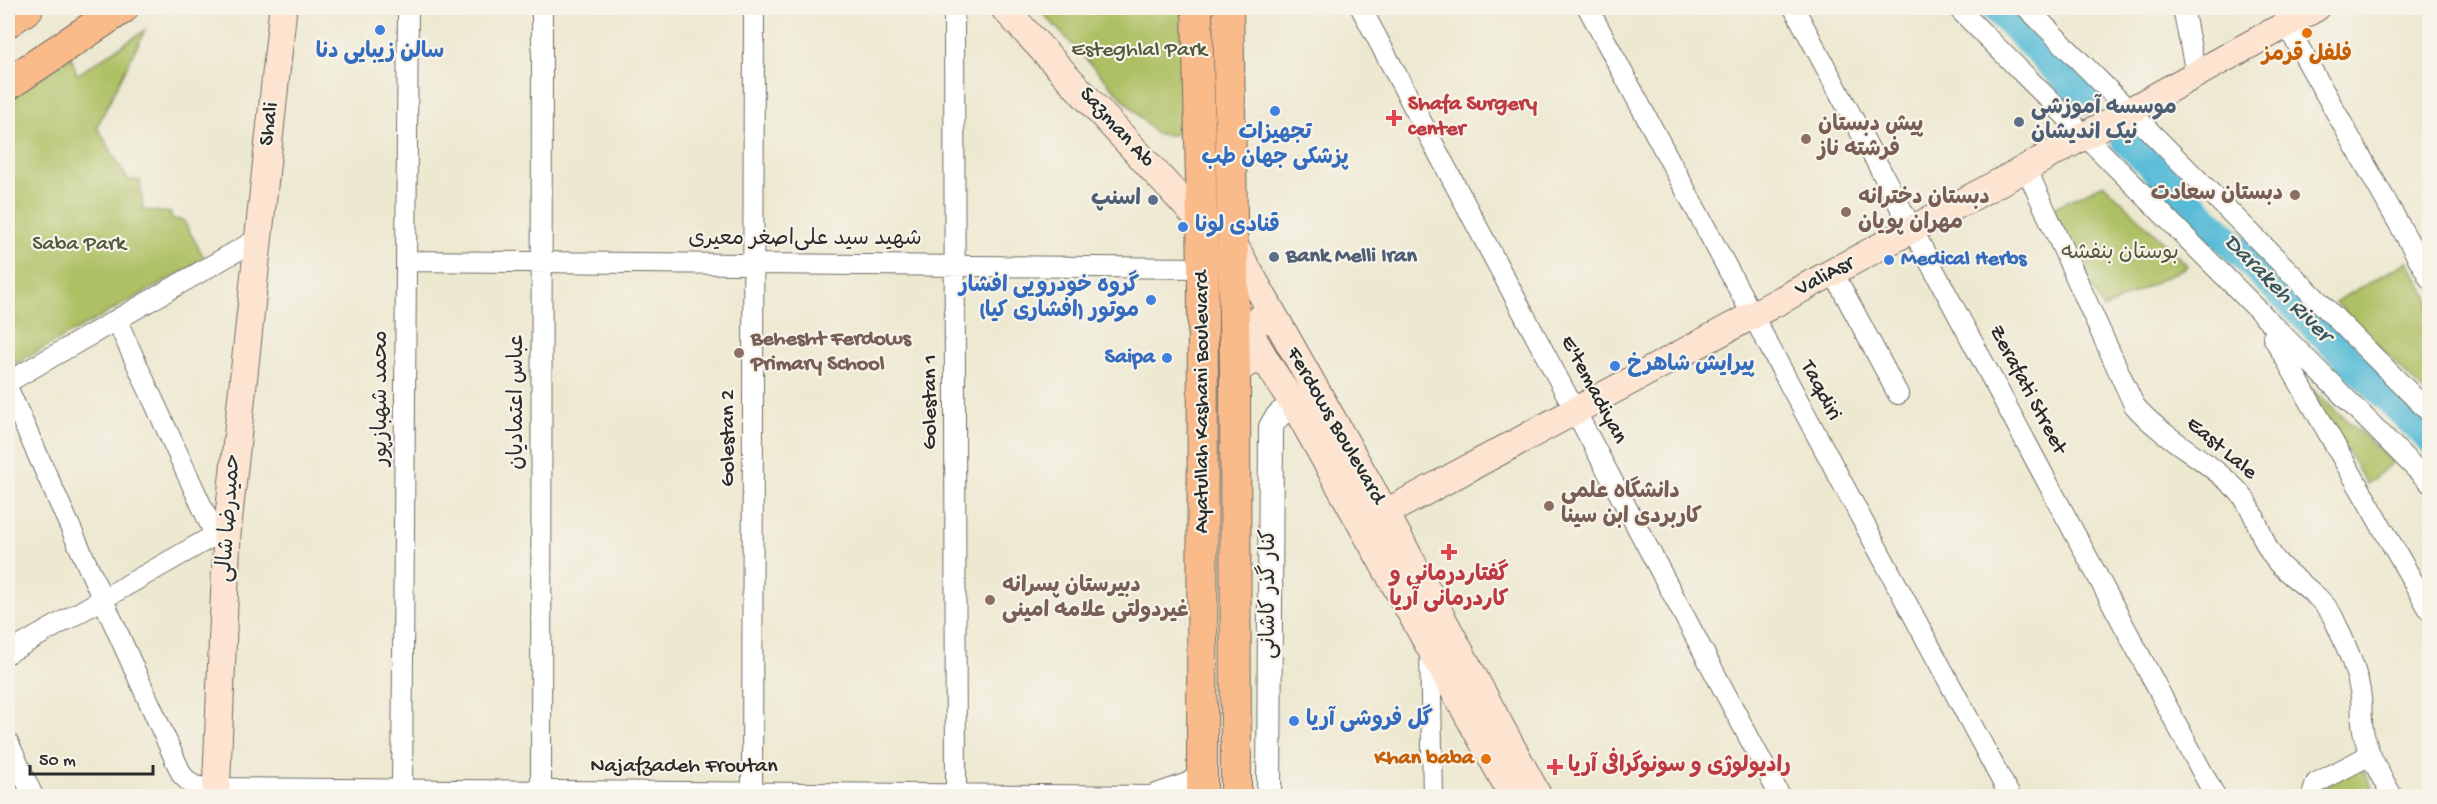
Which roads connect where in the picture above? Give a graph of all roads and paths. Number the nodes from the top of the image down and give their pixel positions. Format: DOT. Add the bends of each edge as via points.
graph roads {
  1 [pos="27,8"];
  2 [pos="122,8"];
  3 [pos="283,8"];
  4 [pos="408,8"];
  5 [pos="542,8"];
  6 [pos="753,8"];
  7 [pos="954,8"];
  8 [pos="1004,8"];
  9 [pos="1197,8"];
  10 [pos="1228,8"];
  11 [pos="1361,8"];
  12 [pos="1588,8"];
  13 [pos="1794,8"];
  14 [pos="1958,8"];
  15 [pos="2027,8"];
  16 [pos="2183,8"];
  17 [pos="2316,8"];
  18 [pos="8,21"];
  19 [pos="2286,24"];
  20 [pos="2196,74"];
  21 [pos="8,84"];
  22 [pos="2130,111"];
  23 [pos="2087,135"];
  24 [pos="2026,168"];
  25 [pos="1202,223"];
  26 [pos="1914,228"];
  27 [pos="256,240"];
  28 [pos="1234,245"];
  29 [pos="407,261"];
  30 [pos="542,262"];
  31 [pos="753,264"];
  32 [pos="955,266"];
  33 [pos="1203,268"];
  34 [pos="1833,272"];
  35 [pos="2430,279"];
  36 [pos="2260,314"];
  37 [pos="1753,316"];
  38 [pos="117,321"];
  39 [pos="1276,322"];
  40 [pos="1268,364"];
  41 [pos="1235,371"];
  42 [pos="8,382"];
  43 [pos="8,389"];
  44 [pos="1898,394"];
  45 [pos="1296,408"];
  46 [pos="1577,411"];
  47 [pos="2430,413"];
  48 [pos="2430,483"];
  49 [pos="1374,520"];
  50 [pos="221,535"];
  51 [pos="102,602"];
  52 [pos="2430,611"];
  53 [pos="1441,642"];
  54 [pos="8,653"];
  55 [pos="8,742"];
  56 [pos="2370,755"];
  57 [pos="1202,784"];
  58 [pos="402,789"];
  59 [pos="217,792"];
  60 [pos="329,792"];
  61 [pos="541,793"];
  62 [pos="752,794"];
  63 [pos="956,795"];
  64 [pos="33,796"];
  65 [pos="1103,796"];
  66 [pos="1152,796"];
  67 [pos="1236,796"];
  68 [pos="1269,796"];
  69 [pos="1433,796"];
  70 [pos="1513,796"];
  71 [pos="1538,796"];
  72 [pos="1780,796"];
  73 [pos="2010,796"];
  74 [pos="2215,796"];
  75 [pos="2312,796"];
  76 [pos="2392,796"];
  1 -- 18 [label="highway"];
  2 -- 21 [label="highway"];
  3 -- 27 [label="main road, Shali"];
  4 -- 29 [label="street, محمد شهبازپور"];
  5 -- 30 [label="street, عباس اعتمادیان"];
  6 -- 31 [label="street, Golestan 2"];
  7 -- 32 [label="street, Golestan 1"];
  8 -- 25 [label="main road, Sazman Ab"];
  9 -- 25 [label="main road, Ayatullah Kashani Boulevard"];
  10 -- 28 [label="main road, Ayatullah Kashani Boulevard"];
  11 -- 46 [label="street, E'temadiyan"];
  12 -- 37 [label="street, Taqdiri"];
  13 -- 26 [label="street, Zerafati Street"];
  14 -- 23 [label="street"];
  15 -- 22 [label="street"];
  16 -- 20 [label="street"];
  17 -- 19 [label="main road, ValiAsr"];
  19 -- 20 [label="main road, ValiAsr"];
  19 -- 35 [label="street"];
  20 -- 22 [label="main road, ValiAsr"];
  22 -- 23 [label="main road, ValiAsr"];
  22 -- 47 [label="street"];
  23 -- 24 [label="main road, ValiAsr"];
  23 -- 36 [label="street"];
  24 -- 26 [label="main road, ValiAsr"];
  24 -- 56 [label="street, East Lale" via="2134,405 2147,420 2238,492 2253,511 2267,549 2322,601 2332,617 2357,679"];
  25 -- 33 [label="main road, Ayatullah Kashani Boulevard"];
  26 -- 34 [label="main road, ValiAsr"];
  26 -- 74 [label="street, Zerafati Street"];
  27 -- 38 [label="street"];
  27 -- 50 [label="main road, حمیدرضا شالی"];
  28 -- 39 [label="main road, Ferdows Boulevard"];
  28 -- 41 [label="main road, Ayatullah Kashani Boulevard"];
  29 -- 30 [label="street, شهید سید علی‌اصغر معیری"];
  29 -- 58 [label="street, محمد شهبازپور"];
  30 -- 31 [label="street, شهید سید علی‌اصغر معیری"];
  30 -- 61 [label="street, عباس اعتمادیان"];
  31 -- 32 [label="street, شهید سید علی‌اصغر معیری"];
  31 -- 62 [label="street, Golestan 2"];
  32 -- 33 [label="street, شهید سید علی‌اصغر معیری"];
  32 -- 63 [label="street, Golestan 1"];
  33 -- 57 [label="main road, Ayatullah Kashani Boulevard"];
  34 -- 37 [label="main road, ValiAsr"];
  34 -- 44 [label="street"];
  36 -- 48 [label="street"];
  36 -- 52 [label="street"];
  37 -- 46 [label="main road, ValiAsr"];
  37 -- 73 [label="street, Taqdiri"];
  38 -- 42 [label="street"];
  38 -- 50 [label="street"];
  39 -- 40 [label="main road" via="1259,319 1252,328 1254,340"];
  39 -- 49 [label="main road, Ferdows Boulevard"];
  40 -- 41 [label="main road, Ferdows Boulevard" via="1254,359"];
  40 -- 45 [label="main road, Ferdows Boulevard"];
  41 -- 67 [label="main road, Ayatullah Kashani Boulevard"];
  43 -- 51 [label="street, Najafzadeh Froutan"];
  45 -- 49 [label="main road, Ferdows Boulevard"];
  45 -- 68 [label="street, کنار گذر کاشانی" via="1285,409 1271,427"];
  46 -- 49 [label="main road, ValiAsr"];
  46 -- 72 [label="street, E'temadiyan"];
  49 -- 53 [label="main road, Ferdows Boulevard"];
  50 -- 51 [label="street"];
  50 -- 59 [label="main road, حمیدرضا شالی"];
  51 -- 54 [label="street"];
  51 -- 59 [label="street, Najafzadeh Froutan" via="182,775 190,783"];
  53 -- 69 [label="street"];
  53 -- 70 [label="main road, Ferdows Boulevard"];
  53 -- 71 [label="main road, Ferdows Boulevard"];
  55 -- 64 [label="street"];
  56 -- 75 [label="street" via="2316,783"];
  56 -- 76 [label="street, East Lale"];
  57 -- 66 [label="street, Najafzadeh Froutan" via="1188,783"];
  58 -- 60 [label="street, Najafzadeh Froutan"];
  58 -- 61 [label="street, Najafzadeh Froutan"];
  59 -- 60 [label="street, Najafzadeh Froutan"];
  61 -- 62 [label="street, Najafzadeh Froutan"];
  62 -- 63 [label="street, Najafzadeh Froutan"];
  63 -- 65 [label="street, Najafzadeh Froutan"];
  65 -- 66 [label="street, Najafzadeh Froutan"];
}
